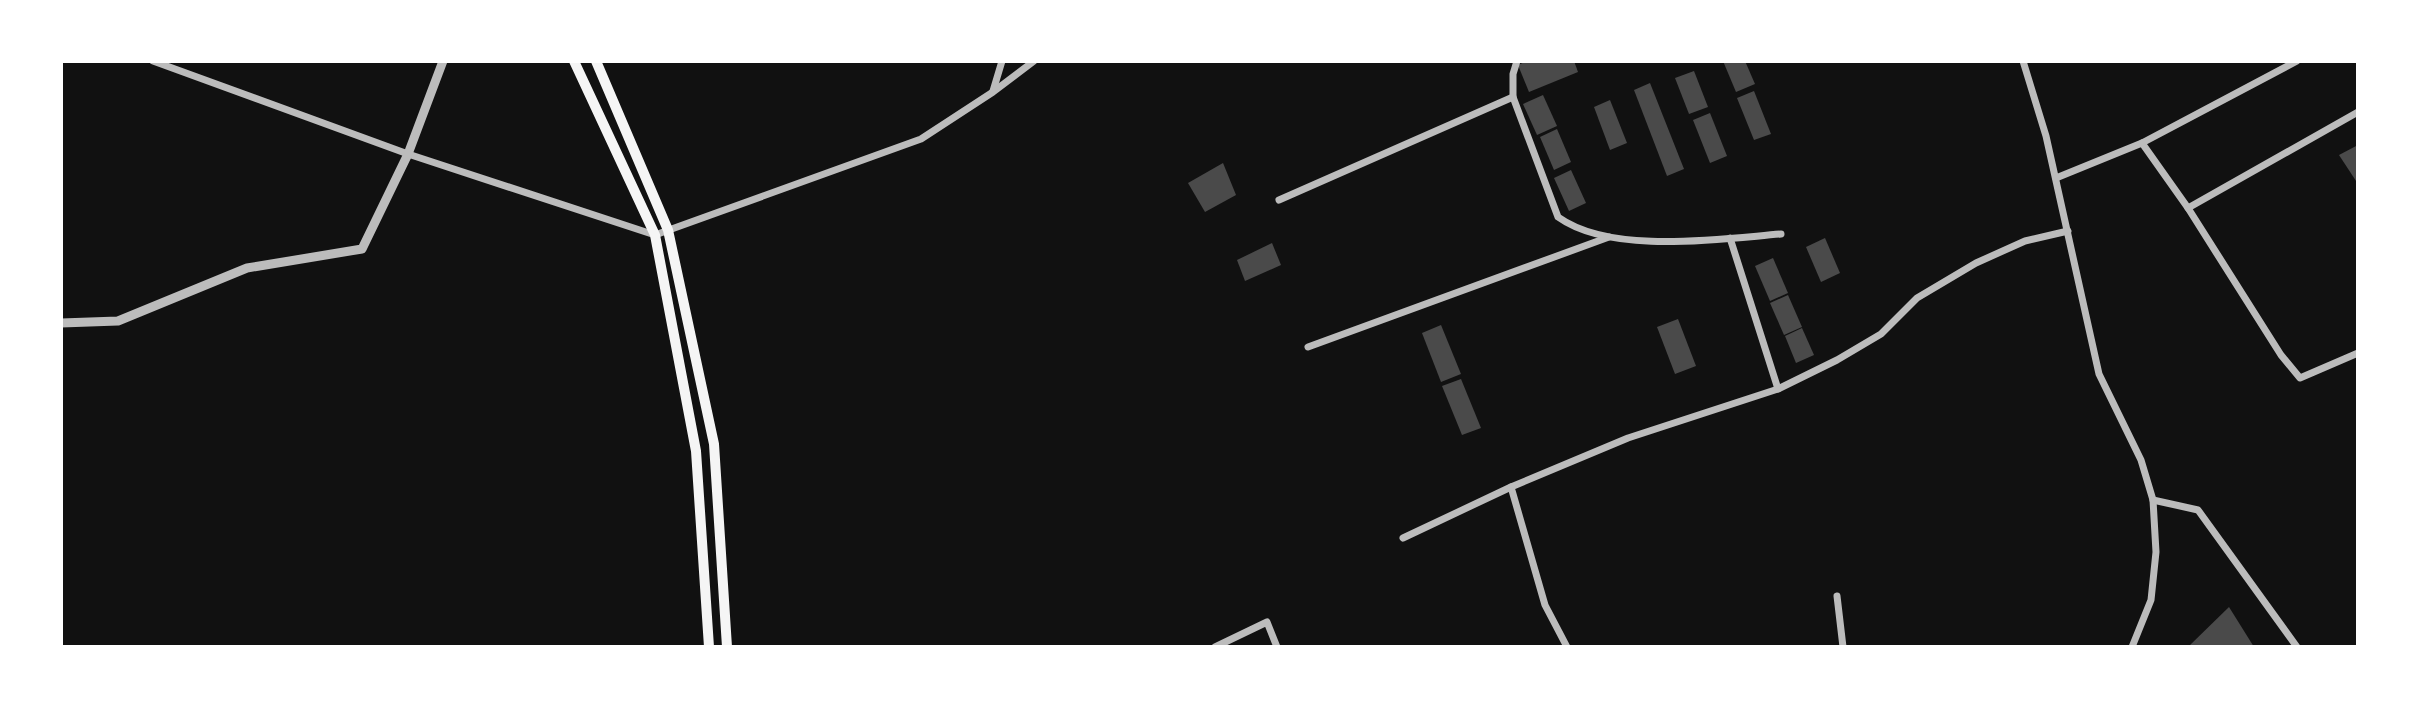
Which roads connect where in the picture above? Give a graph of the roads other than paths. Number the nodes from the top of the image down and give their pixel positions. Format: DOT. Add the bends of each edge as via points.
graph roads {
  1 [pos="153,61"];
  2 [pos="443,61"];
  3 [pos="574,61"];
  4 [pos="596,61"];
  5 [pos="1002,61"];
  6 [pos="1034,61"];
  7 [pos="1517,61"];
  8 [pos="2023,61"];
  9 [pos="2297,61"];
  10 [pos="993,92"];
  11 [pos="1513,97"];
  12 [pos="2358,112"];
  13 [pos="2142,143"];
  14 [pos="408,154"];
  15 [pos="2056,178"];
  16 [pos="1279,200"];
  17 [pos="2188,208"];
  18 [pos="668,230"];
  19 [pos="2068,231"];
  20 [pos="1781,234"];
  21 [pos="655,235"];
  22 [pos="1610,237"];
  23 [pos="1730,238"];
  24 [pos="61,323"];
  25 [pos="1308,347"];
  26 [pos="2358,353"];
  27 [pos="1778,389"];
  28 [pos="1511,487"];
  29 [pos="2153,500"];
  30 [pos="1403,538"];
  31 [pos="1837,596"];
  32 [pos="709,647"];
  33 [pos="727,647"];
  34 [pos="1215,647"];
  35 [pos="1277,647"];
  36 [pos="1567,647"];
  37 [pos="1843,647"];
  38 [pos="2132,647"];
  39 [pos="2297,647"];
  1 -- 14 [label="street"];
  2 -- 14 [label="street"];
  3 -- 21 [label="main road"];
  4 -- 18 [label="main road"];
  5 -- 10 [label="street"];
  6 -- 10 [label="street"];
  7 -- 11 [label="street"];
  8 -- 15 [label="street"];
  9 -- 13 [label="street"];
  10 -- 18 [label="street" via="921,139"];
  11 -- 16 [label="street"];
  11 -- 22 [label="street" via="1558,217"];
  12 -- 17 [label="street"];
  13 -- 15 [label="street"];
  13 -- 17 [label="street"];
  14 -- 21 [label="street"];
  14 -- 24 [label="street" via="362,248 247,268 118,321"];
  15 -- 19 [label="street"];
  17 -- 26 [label="street" via="2300,378"];
  18 -- 21 [label="street"];
  18 -- 33 [label="main road" via="714,444"];
  19 -- 27 [label="street" via="2025,241 1976,263 1917,298 1881,334"];
  19 -- 29 [label="street" via="2099,374 2141,460"];
  20 -- 23 [label="street"];
  21 -- 32 [label="main road" via="696,451"];
  22 -- 23 [label="street" via="1673,242"];
  22 -- 25 [label="street"];
  23 -- 27 [label="street"];
  27 -- 28 [label="street" via="1628,438"];
  28 -- 30 [label="street"];
  28 -- 36 [label="street" via="1545,605"];
  29 -- 38 [label="street" via="2156,552 2151,600"];
  29 -- 39 [label="street" via="2198,510"];
  31 -- 37 [label="street"];
  34 -- 35 [label="street" via="1267,622"];
}
